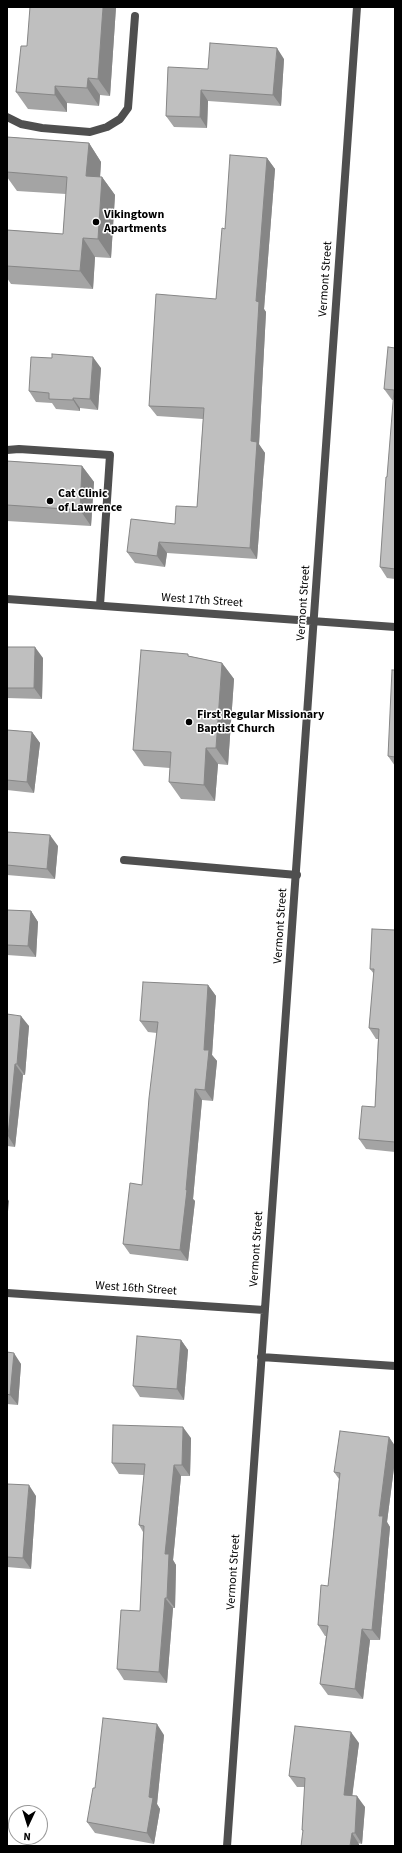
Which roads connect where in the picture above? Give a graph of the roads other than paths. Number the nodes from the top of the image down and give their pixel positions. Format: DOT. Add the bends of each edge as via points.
graph roads {
  1 [pos="357,7"];
  2 [pos="135,16"];
  3 [pos="7,117"];
  4 [pos="7,450"];
  5 [pos="7,599"];
  6 [pos="100,605"];
  7 [pos="314,621"];
  8 [pos="395,627"];
  9 [pos="124,860"];
  10 [pos="297,875"];
  11 [pos="7,1293"];
  12 [pos="264,1310"];
  13 [pos="261,1357"];
  14 [pos="395,1366"];
  15 [pos="227,1846"];
  1 -- 7 [label="street, Vermont Street"];
  2 -- 3 [label="street" via="128,108 120,119 107,127 90,132 42,128 21,124"];
  4 -- 6 [label="street" via="110,455"];
  5 -- 6 [label="street, West 17th Street"];
  6 -- 7 [label="street, West 17th Street"];
  7 -- 8 [label="street, West 17th Street"];
  7 -- 10 [label="street, Vermont Street"];
  9 -- 10 [label="street"];
  10 -- 12 [label="street, Vermont Street"];
  11 -- 12 [label="street, West 16th Street"];
  12 -- 13 [label="street, Vermont Street"];
  13 -- 14 [label="street"];
  13 -- 15 [label="street, Vermont Street"];
}
